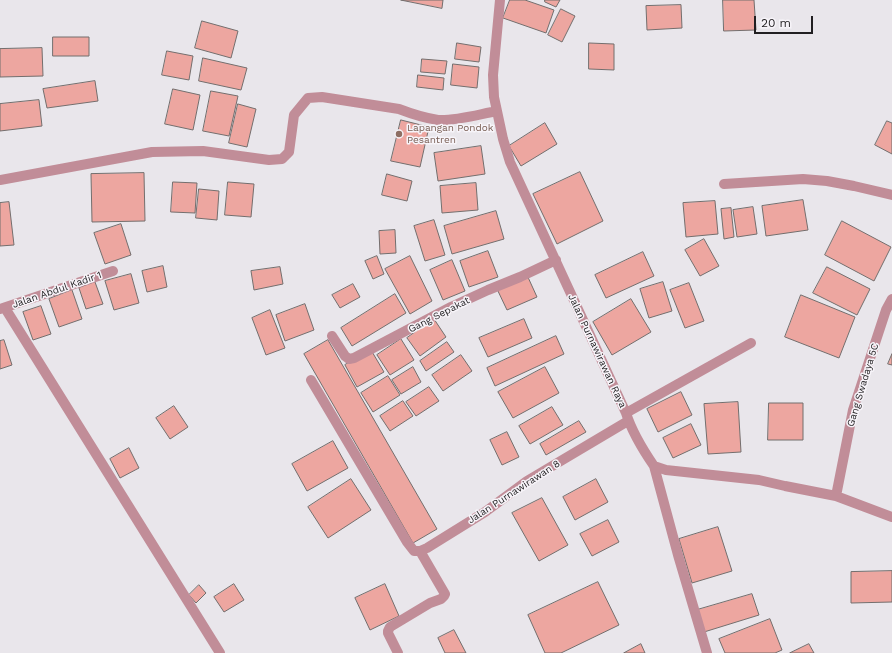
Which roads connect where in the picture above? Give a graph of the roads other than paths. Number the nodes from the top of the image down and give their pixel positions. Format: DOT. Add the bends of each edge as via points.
graph roads {
  1 [pos="500,0"];
  2 [pos="497,111"];
  3 [pos="0,180"];
  4 [pos="724,184"];
  5 [pos="892,195"];
  6 [pos="556,260"];
  7 [pos="113,271"];
  8 [pos="892,299"];
  9 [pos="3,308"];
  10 [pos="332,336"];
  11 [pos="752,343"];
  12 [pos="311,380"];
  13 [pos="627,417"];
  14 [pos="654,466"];
  15 [pos="836,496"];
  16 [pos="892,517"];
  17 [pos="420,551"];
  18 [pos="220,653"];
  19 [pos="398,653"];
  20 [pos="707,653"];
  1 -- 2 [label="street, Jalan Purnawirawan Raya" via="493,75"];
  2 -- 3 [label="street" via="439,120 399,109 322,97 308,98 294,115 289,152 282,159 269,160 203,151 152,152"];
  2 -- 6 [label="street, Jalan Purnawirawan Raya" via="510,162"];
  4 -- 5 [label="street" via="803,179 854,186"];
  6 -- 10 [label="street, Gang Sepakat" via="488,290 354,358 345,356"];
  6 -- 13 [label="street, Jalan Purnawirawan Raya"];
  7 -- 9 [label="street, Jalan Abdul Kadir 1"];
  8 -- 15 [label="street, Gang Swadaya 5C" via="886,310 853,410"];
  9 -- 18 [label="street"];
  11 -- 13 [label="street, Jalan Purnawirawan 8"];
  12 -- 17 [label="street" via="410,546 414,551"];
  13 -- 14 [label="street, Jalan Purnawirawan Raya"];
  13 -- 17 [label="street, Jalan Purnawirawan 8" via="527,481 485,512"];
  14 -- 15 [label="street" via="666,470 758,480"];
  14 -- 20 [label="street, Jalan Purnawirawan Raya"];
  15 -- 16 [label="street"];
  17 -- 19 [label="street" via="445,594 441,599 390,627 388,633"];
}
